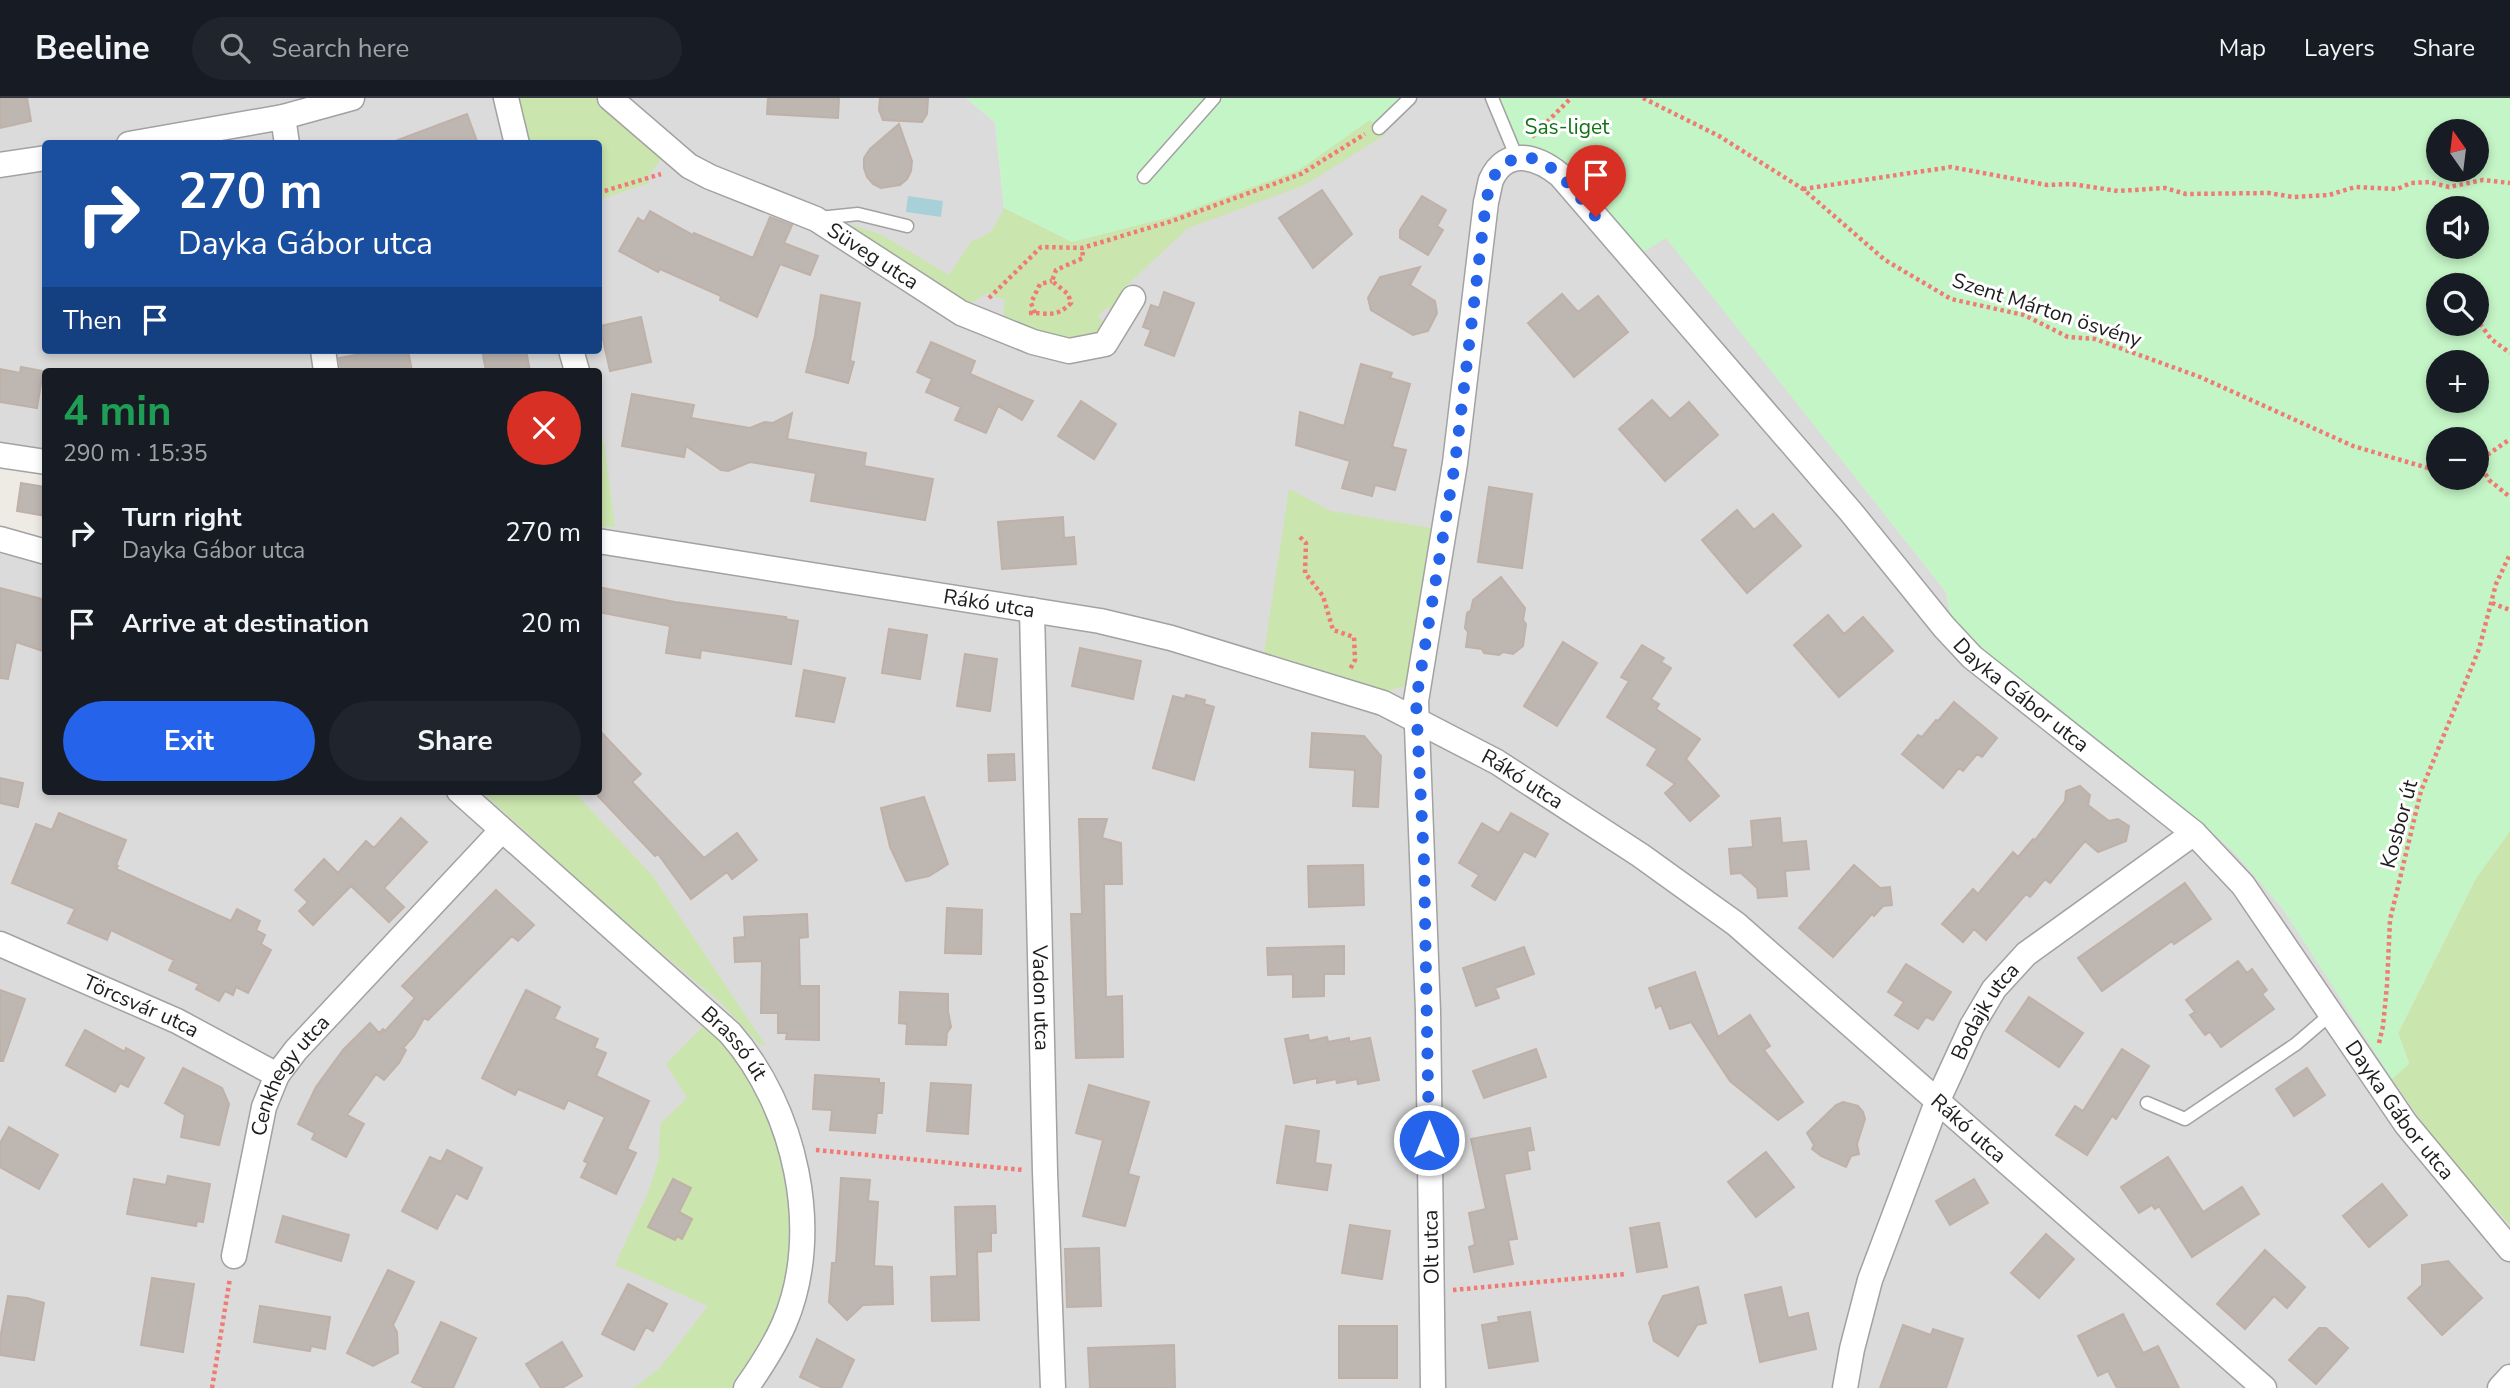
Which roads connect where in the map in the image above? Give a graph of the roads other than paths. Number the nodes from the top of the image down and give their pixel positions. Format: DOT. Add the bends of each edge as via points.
graph roads {
  1 [pos="352,98"];
  2 [pos="506,98"];
  3 [pos="610,98"];
  4 [pos="1214,98"];
  5 [pos="1410,98"];
  6 [pos="1492,98"];
  7 [pos="283,117"];
  8 [pos="1379,128"];
  9 [pos="152,140"];
  10 [pos="287,140"];
  11 [pos="516,140"];
  12 [pos="1516,155"];
  13 [pos="42,159"];
  14 [pos="0,166"];
  15 [pos="1144,177"];
  16 [pos="816,219"];
  17 [pos="907,226"];
  18 [pos="1133,298"];
  19 [pos="0,454"];
  20 [pos="42,461"];
  21 [pos="0,539"];
  22 [pos="602,542"];
  23 [pos="42,551"];
  24 [pos="1032,610"];
  25 [pos="1419,722"];
  26 [pos="463,795"];
  27 [pos="502,830"];
  28 [pos="2194,833"];
  29 [pos="0,944"];
  30 [pos="2332,1013"];
  31 [pos="277,1075"];
  32 [pos="1937,1102"];
  33 [pos="2147,1103"];
  34 [pos="2510,1249"];
  35 [pos="234,1256"];
  36 [pos="2510,1377"];
  37 [pos="746,1388"];
  38 [pos="1053,1388"];
  39 [pos="1433,1388"];
  40 [pos="1845,1388"];
  41 [pos="2264,1388"];
  42 [pos="2500,1388"];
  1 -- 7 [label="street"];
  2 -- 11 [label="street"];
  3 -- 16 [label="street, Süveg utca" via="689,166"];
  4 -- 15 [label="lane"];
  5 -- 8 [label="lane"];
  6 -- 12 [label="lane"];
  7 -- 9 [label="street"];
  7 -- 10 [label="street"];
  12 -- 25 [label="street, Olt utca" via="1492,179 1486,202 1455,463 1416,701"];
  12 -- 28 [label="street, Dayka Gábor utca" via="1545,163 1560,175 1972,657"];
  13 -- 14 [label="street"];
  16 -- 17 [label="lane" via="858,215"];
  16 -- 18 [label="street, Süveg utca" via="961,313 1069,351 1105,344"];
  19 -- 20 [label="street"];
  21 -- 23 [label="street"];
  22 -- 24 [label="street, Rákó utca"];
  24 -- 25 [label="street, Rákó utca" via="1171,638 1383,703"];
  24 -- 38 [label="street, Vadon utca"];
  25 -- 32 [label="street, Rákó utca" via="1497,762 1640,855 1735,924"];
  25 -- 39 [label="street, Olt utca"];
  26 -- 27 [label="street, Brassó út"];
  27 -- 31 [label="street, Cenkhegy utca"];
  27 -- 37 [label="street, Brassó út" via="730,1033 749,1055 781,1117 800,1196 797,1281 785,1323"];
  28 -- 30 [label="street, Dayka Gábor utca" via="2243,885"];
  28 -- 32 [label="street, Bodajk utca" via="2026,954 1994,989"];
  29 -- 31 [label="street, Törcsvár utca" via="177,1021"];
  30 -- 33 [label="lane" via="2296,1044 2185,1119"];
  30 -- 34 [label="street, Dayka Gábor utca" via="2406,1124"];
  31 -- 35 [label="street, Cenkhegy utca" via="264,1107"];
  32 -- 40 [label="street, Bodajk utca" via="1870,1280"];
  32 -- 41 [label="street, Rákó utca"];
  36 -- 42 [label="street"];
}
